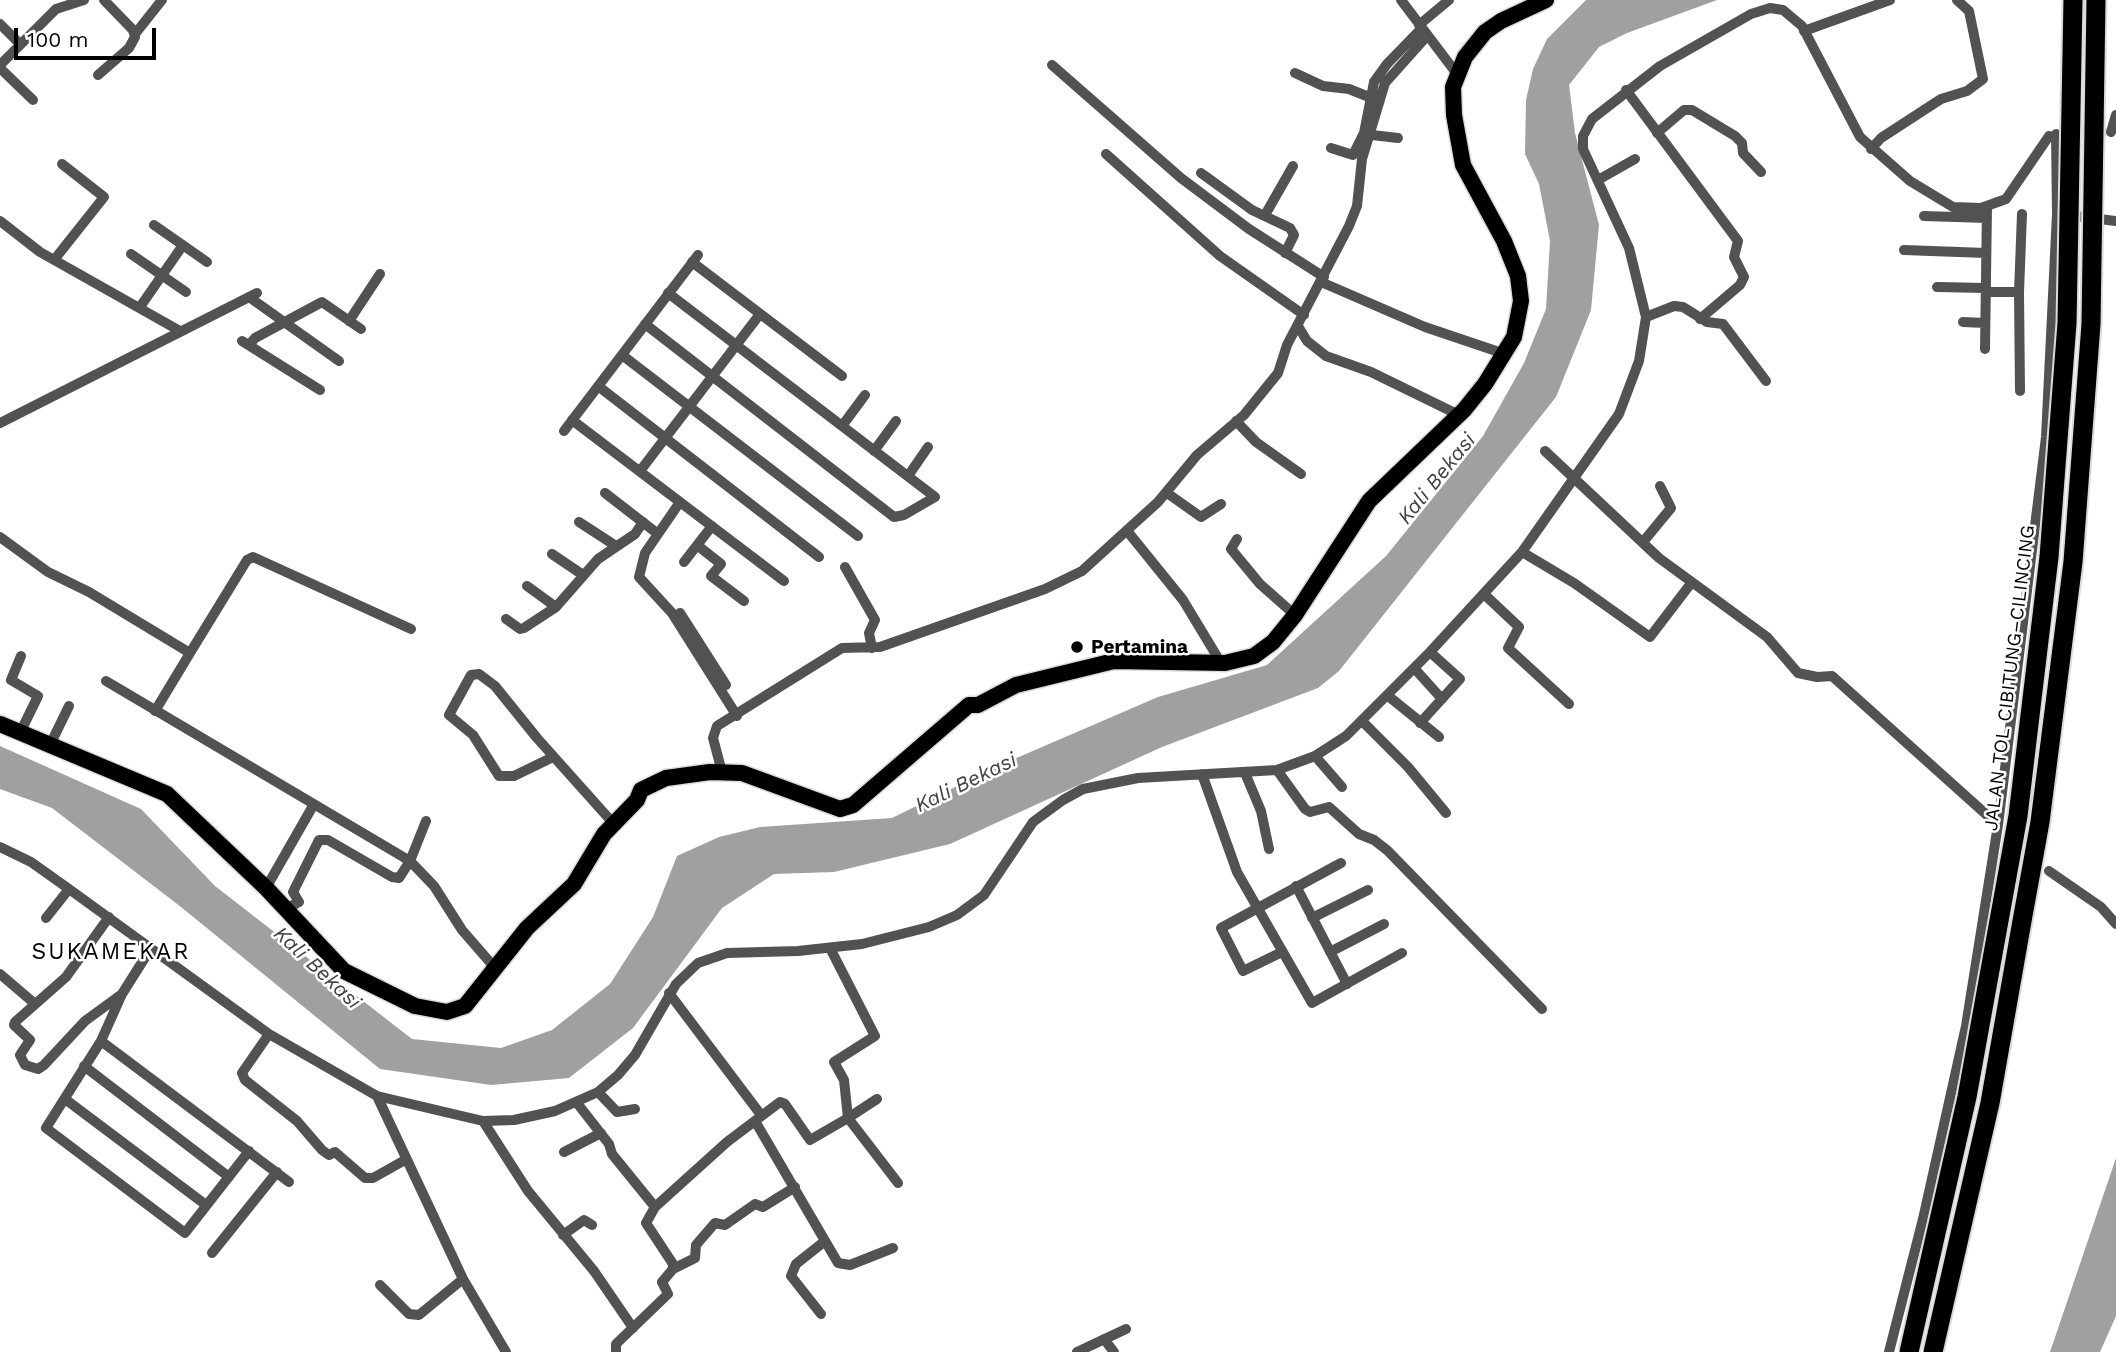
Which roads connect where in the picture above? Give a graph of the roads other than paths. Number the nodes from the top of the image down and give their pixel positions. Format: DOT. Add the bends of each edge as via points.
graph roads {
  1 [pos="83,0"];
  2 [pos="104,0"];
  3 [pos="162,0"];
  4 [pos="1401,0"];
  5 [pos="1449,0"];
  6 [pos="1544,0"];
  7 [pos="1890,0"];
  8 [pos="1957,0"];
  9 [pos="2073,0"];
  10 [pos="2096,0"];
  11 [pos="60,3"];
  12 [pos="0,24"];
  13 [pos="1423,29"];
  14 [pos="1804,31"];
  15 [pos="135,34"];
  16 [pos="20,44"];
  17 [pos="1052,65"];
  18 [pos="0,67"];
  19 [pos="1295,73"];
  20 [pos="98,75"];
  21 [pos="1457,75"];
  22 [pos="1626,90"];
  23 [pos="1369,97"];
  24 [pos="33,100"];
  25 [pos="2116,115"];
  26 [pos="2111,132"];
  27 [pos="1657,133"];
  28 [pos="1372,135"];
  29 [pos="1398,138"];
  30 [pos="1331,148"];
  31 [pos="1871,149"];
  32 [pos="1106,154"];
  33 [pos="1357,157"];
  34 [pos="1635,159"];
  35 [pos="62,164"];
  36 [pos="1293,166"];
  37 [pos="1761,172"];
  38 [pos="1201,173"];
  39 [pos="1598,180"];
  40 [pos="1987,213"];
  41 [pos="2022,214"];
  42 [pos="2057,214"];
  43 [pos="1265,215"];
  44 [pos="1924,216"];
  45 [pos="0,221"];
  46 [pos="2116,221"];
  47 [pos="154,225"];
  48 [pos="183,245"];
  49 [pos="1904,250"];
  50 [pos="1285,253"];
  51 [pos="1986,253"];
  52 [pos="131,254"];
  53 [pos="54,260"];
  54 [pos="207,262"];
  55 [pos="380,274"];
  56 [pos="162,275"];
  57 [pos="1322,280"];
  58 [pos="1937,287"];
  59 [pos="1986,290"];
  60 [pos="186,292"];
  61 [pos="2019,292"];
  62 [pos="668,293"];
  63 [pos="140,307"];
  64 [pos="757,312"];
  65 [pos="1304,315"];
  66 [pos="1646,317"];
  67 [pos="1700,319"];
  68 [pos="349,321"];
  69 [pos="1963,323"];
  70 [pos="1985,323"];
  71 [pos="284,324"];
  72 [pos="645,324"];
  73 [pos="1298,326"];
  74 [pos="361,329"];
  75 [pos="180,331"];
  76 [pos="733,344"];
  77 [pos="1985,349"];
  78 [pos="1505,354"];
  79 [pos="622,355"];
  80 [pos="339,361"];
  81 [pos="709,375"];
  82 [pos="842,376"];
  83 [pos="1766,381"];
  84 [pos="598,386"];
  85 [pos="320,390"];
  86 [pos="2020,391"];
  87 [pos="865,395"];
  88 [pos="686,405"];
  89 [pos="1459,415"];
  90 [pos="572,420"];
  91 [pos="896,421"];
  92 [pos="1236,421"];
  93 [pos="0,423"];
  94 [pos="842,426"];
  95 [pos="564,431"];
  96 [pos="662,437"];
  97 [pos="928,447"];
  98 [pos="874,451"];
  99 [pos="1545,451"];
  100 [pos="637,470"];
  101 [pos="1301,474"];
  102 [pos="908,476"];
  103 [pos="1574,477"];
  104 [pos="1660,486"];
  105 [pos="1167,493"];
  106 [pos="605,494"];
  107 [pos="680,502"];
  108 [pos="1221,504"];
  109 [pos="579,522"];
  110 [pos="643,522"];
  111 [pos="712,526"];
  112 [pos="1128,532"];
  113 [pos="658,534"];
  114 [pos="0,537"];
  115 [pos="858,537"];
  116 [pos="1237,539"];
  117 [pos="1643,542"];
  118 [pos="697,545"];
  119 [pos="615,547"];
  120 [pos="1522,552"];
  121 [pos="552,554"];
  122 [pos="819,557"];
  123 [pos="684,562"];
  124 [pos="845,567"];
  125 [pos="583,575"];
  126 [pos="784,581"];
  127 [pos="1692,582"];
  128 [pos="527,586"];
  129 [pos="1485,595"];
  130 [pos="744,601"];
  131 [pos="556,607"];
  132 [pos="1295,615"];
  133 [pos="506,619"];
  134 [pos="411,629"];
  135 [pos="872,648"];
  136 [pos="1430,652"];
  137 [pos="190,653"];
  138 [pos="21,656"];
  139 [pos="1220,663"];
  140 [pos="1414,668"];
  141 [pos="106,681"];
  142 [pos="1387,695"];
  143 [pos="1442,699"];
  144 [pos="1570,704"];
  145 [pos="69,706"];
  146 [pos="155,711"];
  147 [pos="739,714"];
  148 [pos="1362,721"];
  149 [pos="1420,723"];
  150 [pos="0,724"];
  151 [pos="20,733"];
  152 [pos="1439,737"];
  153 [pos="50,745"];
  154 [pos="1315,756"];
  155 [pos="553,757"];
  156 [pos="1277,770"];
  157 [pos="722,772"];
  158 [pos="1245,773"];
  159 [pos="1202,774"];
  160 [pos="1342,787"];
  161 [pos="314,804"];
  162 [pos="1446,813"];
  163 [pos="426,821"];
  164 [pos="613,823"];
  165 [pos="1998,825"];
  166 [pos="0,847"];
  167 [pos="1269,849"];
  168 [pos="410,861"];
  169 [pos="1341,863"];
  170 [pos="2049,871"];
  171 [pos="1296,886"];
  172 [pos="265,888"];
  173 [pos="69,889"];
  174 [pos="1368,890"];
  175 [pos="1256,906"];
  176 [pos="285,909"];
  177 [pos="109,917"];
  178 [pos="46,918"];
  179 [pos="1312,918"];
  180 [pos="1384,924"];
  181 [pos="2116,924"];
  182 [pos="151,948"];
  183 [pos="830,948"];
  184 [pos="1282,951"];
  185 [pos="1330,952"];
  186 [pos="1402,953"];
  187 [pos="495,968"];
  188 [pos="0,974"];
  189 [pos="1347,984"];
  190 [pos="669,993"];
  191 [pos="122,994"];
  192 [pos="34,1003"];
  193 [pos="1542,1009"];
  194 [pos="270,1034"];
  195 [pos="101,1041"];
  196 [pos="84,1066"];
  197 [pos="598,1092"];
  198 [pos="377,1096"];
  199 [pos="65,1099"];
  200 [pos="877,1099"];
  201 [pos="577,1103"];
  202 [pos="635,1109"];
  203 [pos="758,1118"];
  204 [pos="848,1118"];
  205 [pos="483,1121"];
  206 [pos="601,1133"];
  207 [pos="249,1151"];
  208 [pos="564,1152"];
  209 [pos="405,1160"];
  210 [pos="277,1172"];
  211 [pos="229,1177"];
  212 [pos="289,1182"];
  213 [pos="898,1183"];
  214 [pos="794,1187"];
  215 [pos="206,1206"];
  216 [pos="654,1207"];
  217 [pos="592,1224"];
  218 [pos="562,1235"];
  219 [pos="825,1241"];
  220 [pos="892,1248"];
  221 [pos="212,1253"];
  222 [pos="673,1269"];
  223 [pos="463,1279"];
  224 [pos="380,1285"];
  225 [pos="821,1314"];
  226 [pos="633,1328"];
  227 [pos="1126,1329"];
  228 [pos="1104,1339"];
  229 [pos="506,1352"];
  230 [pos="616,1352"];
  231 [pos="1077,1352"];
  232 [pos="1114,1352"];
  233 [pos="1889,1352"];
  234 [pos="1909,1352"];
  235 [pos="1933,1352"];
  1 -- 11 [label="street"];
  2 -- 15 [label="street"];
  3 -- 15 [label="street"];
  4 -- 13 [label="street"];
  5 -- 13 [label="street"];
  6 -- 21 [label="main road" via="1485,32"];
  7 -- 14 [label="street"];
  8 -- 31 [label="street" via="1969,11 1983,79 1966,91 1941,99"];
  9 -- 234 [label="highway, JALAN TOL CIBITUNG–CILINCING, bridge" via="2067,323 2049,557 2020,802 1967,1097"];
  10 -- 235 [label="highway, bridge" via="2091,324 2073,562 2040,822 1990,1103"];
  11 -- 16 [label="street"];
  12 -- 16 [label="street"];
  13 -- 21 [label="street"];
  13 -- 23 [label="street" via="1380,72"];
  13 -- 28 [label="street" via="1385,83"];
  14 -- 22 [label="street" via="1791,14 1777,8 1763,10 1691,46"];
  14 -- 31 [label="street" via="1845,114"];
  15 -- 20 [label="street" via="129,48"];
  16 -- 18 [label="street"];
  17 -- 50 [label="street" via="1181,178"];
  18 -- 24 [label="street"];
  19 -- 23 [label="street" via="1323,86"];
  21 -- 78 [label="main road" via="1452,102 1463,165 1518,276 1520,313"];
  22 -- 27 [label="street"];
  22 -- 39 [label="street" via="1584,129 1583,149"];
  23 -- 33 [label="street"];
  25 -- 26 [label="street"];
  27 -- 37 [label="street" via="1684,110 1692,110 1735,136"];
  27 -- 67 [label="street" via="1738,241 1734,257 1744,277"];
  28 -- 29 [label="street"];
  28 -- 33 [label="street"];
  30 -- 33 [label="street"];
  31 -- 40 [label="street" via="1944,204"];
  32 -- 65 [label="street" via="1220,256"];
  33 -- 57 [label="street" via="1357,205"];
  34 -- 39 [label="street"];
  35 -- 53 [label="street" via="104,197"];
  36 -- 43 [label="street"];
  38 -- 43 [label="street"];
  39 -- 66 [label="street" via="1629,248"];
  40 -- 42 [label="street" via="2011,194 2053,135"];
  40 -- 44 [label="street"];
  40 -- 51 [label="street"];
  41 -- 61 [label="street"];
  42 -- 46 [label="street"];
  42 -- 165 [label="street" via="2046,437"];
  43 -- 50 [label="street" via="1293,232"];
  45 -- 53 [label="street"];
  47 -- 48 [label="street"];
  48 -- 54 [label="street"];
  48 -- 56 [label="street"];
  49 -- 51 [label="street"];
  50 -- 57 [label="street"];
  51 -- 59 [label="street"];
  52 -- 56 [label="street"];
  53 -- 63 [label="street"];
  55 -- 68 [label="street"];
  56 -- 60 [label="street"];
  56 -- 63 [label="street"];
  57 -- 65 [label="street"];
  57 -- 78 [label="street" via="1425,327"];
  58 -- 59 [label="street"];
  59 -- 61 [label="street"];
  59 -- 70 [label="street"];
  61 -- 86 [label="street"];
  62 -- 64 [label="street" via="695,259"];
  62 -- 72 [label="street"];
  62 -- 76 [label="street"];
  63 -- 75 [label="street"];
  64 -- 76 [label="street"];
  64 -- 82 [label="street"];
  65 -- 73 [label="street"];
  66 -- 67 [label="street" via="1674,306"];
  66 -- 103 [label="street" via="1639,361 1619,414"];
  67 -- 83 [label="street" via="1723,324"];
  68 -- 71 [label="street" via="322,302"];
  68 -- 74 [label="street"];
  69 -- 70 [label="street"];
  70 -- 77 [label="street"];
  71 -- 75 [label="street" via="253,295"];
  71 -- 80 [label="street"];
  71 -- 85 [label="street" via="246,343"];
  72 -- 79 [label="street"];
  72 -- 81 [label="street"];
  73 -- 89 [label="street" via="1307,341 1326,356 1371,372"];
  73 -- 92 [label="street" via="1278,373"];
  75 -- 93 [label="street"];
  76 -- 81 [label="street"];
  76 -- 94 [label="street"];
  78 -- 89 [label="main road"];
  79 -- 84 [label="street"];
  79 -- 88 [label="street"];
  81 -- 88 [label="street"];
  81 -- 102 [label="street" via="894,517 935,496"];
  84 -- 90 [label="street"];
  84 -- 96 [label="street"];
  87 -- 94 [label="street"];
  88 -- 96 [label="street"];
  88 -- 115 [label="street"];
  89 -- 132 [label="main road" via="1369,501"];
  90 -- 95 [label="street"];
  90 -- 100 [label="street"];
  91 -- 98 [label="street"];
  92 -- 101 [label="street" via="1256,442"];
  92 -- 105 [label="street" via="1198,455"];
  94 -- 98 [label="street"];
  96 -- 100 [label="street"];
  96 -- 122 [label="street"];
  97 -- 102 [label="street"];
  98 -- 102 [label="street"];
  99 -- 103 [label="street"];
  100 -- 107 [label="street"];
  103 -- 117 [label="street"];
  103 -- 120 [label="street"];
  104 -- 117 [label="street" via="1671,508"];
  105 -- 108 [label="street" via="1201,517"];
  105 -- 112 [label="street"];
  106 -- 110 [label="street"];
  107 -- 111 [label="street"];
  107 -- 113 [label="street"];
  109 -- 119 [label="street"];
  110 -- 113 [label="street"];
  110 -- 119 [label="street" via="635,534"];
  111 -- 118 [label="street"];
  111 -- 126 [label="street"];
  112 -- 135 [label="street" via="1082,571 1054,585"];
  112 -- 139 [label="street" via="1183,600"];
  113 -- 147 [label="street" via="642,564"];
  114 -- 137 [label="street" via="48,572"];
  116 -- 132 [label="street" via="1231,549 1260,584"];
  117 -- 127 [label="street"];
  118 -- 123 [label="street"];
  118 -- 130 [label="street" via="721,564 711,576"];
  119 -- 125 [label="street"];
  120 -- 127 [label="street" via="1574,583 1647,637 1654,636"];
  120 -- 129 [label="street"];
  121 -- 125 [label="street"];
  124 -- 135 [label="street" via="875,620 869,633"];
  125 -- 131 [label="street"];
  127 -- 165 [label="street" via="1766,637 1798,673 1832,676"];
  128 -- 131 [label="street"];
  129 -- 136 [label="street"];
  129 -- 144 [label="street" via="1519,627 1508,648"];
  131 -- 133 [label="street" via="520,629"];
  132 -- 139 [label="main road" via="1273,642 1254,656"];
  134 -- 137 [label="street" via="253,557"];
  135 -- 147 [label="street" via="842,648"];
  136 -- 140 [label="street"];
  136 -- 143 [label="street" via="1461,677"];
  137 -- 146 [label="street"];
  138 -- 151 [label="street" via="10,680 38,696"];
  139 -- 157 [label="main road" via="1114,661 1016,685 978,705 969,705 853,805 839,809 760,777"];
  140 -- 142 [label="street"];
  140 -- 143 [label="street"];
  141 -- 146 [label="street"];
  142 -- 148 [label="street"];
  142 -- 149 [label="street"];
  143 -- 149 [label="street"];
  145 -- 153 [label="street"];
  146 -- 161 [label="street"];
  147 -- 157 [label="street" via="713,733"];
  148 -- 154 [label="street"];
  148 -- 162 [label="street"];
  149 -- 152 [label="street"];
  150 -- 151 [label="main road"];
  151 -- 153 [label="main road"];
  153 -- 172 [label="main road" via="167,794"];
  154 -- 156 [label="street"];
  154 -- 160 [label="street"];
  155 -- 155 [label="street" via="495,686 479,674 471,675 449,715 469,731 499,776 514,776"];
  155 -- 164 [label="street"];
  156 -- 158 [label="street"];
  156 -- 193 [label="street" via="1305,809 1329,807 1359,834 1387,850"];
  157 -- 164 [label="main road" via="666,778 641,790"];
  158 -- 159 [label="street"];
  158 -- 167 [label="street" via="1261,811"];
  159 -- 175 [label="street" via="1237,872"];
  159 -- 183 [label="street" via="1138,778 1083,789 1033,822 984,895 957,915 895,937"];
  161 -- 168 [label="street"];
  161 -- 172 [label="street"];
  163 -- 168 [label="street"];
  164 -- 187 [label="main road" via="574,884 527,928"];
  165 -- 233 [label="street" via="1966,1026"];
  166 -- 173 [label="street"];
  168 -- 176 [label="street" via="396,878 322,838 293,892 299,902"];
  168 -- 187 [label="street"];
  169 -- 171 [label="street"];
  170 -- 181 [label="street" via="2101,907"];
  171 -- 175 [label="street"];
  171 -- 179 [label="street"];
  172 -- 176 [label="main road"];
  173 -- 177 [label="street"];
  173 -- 178 [label="street"];
  174 -- 179 [label="street"];
  175 -- 184 [label="street"];
  175 -- 184 [label="street" via="1221,928 1243,971"];
  176 -- 187 [label="main road" via="344,971 427,1010 447,1012 465,1006"];
  177 -- 182 [label="street"];
  177 -- 192 [label="street" via="66,977"];
  179 -- 185 [label="street"];
  180 -- 185 [label="street"];
  182 -- 191 [label="street"];
  182 -- 194 [label="street"];
  183 -- 190 [label="street" via="719,954 691,968"];
  183 -- 204 [label="street" via="875,1036 834,1062 844,1080"];
  184 -- 189 [label="street" via="1312,1003"];
  185 -- 189 [label="street"];
  186 -- 189 [label="street"];
  188 -- 192 [label="street"];
  190 -- 197 [label="street" via="628,1065"];
  190 -- 203 [label="street"];
  191 -- 192 [label="street" via="97,1010 38,1069 20,1060 30,1040 14,1023"];
  191 -- 195 [label="street"];
  194 -- 198 [label="street"];
  194 -- 209 [label="street" via="242,1073 245,1080 297,1121 322,1150 329,1155 335,1152 365,1178"];
  195 -- 196 [label="street"];
  195 -- 207 [label="street"];
  196 -- 199 [label="street"];
  196 -- 211 [label="street"];
  197 -- 201 [label="street"];
  197 -- 202 [label="street" via="617,1112"];
  198 -- 205 [label="street"];
  198 -- 209 [label="street"];
  199 -- 215 [label="street"];
  199 -- 215 [label="street" via="46,1128 131,1193 185,1233"];
  200 -- 204 [label="street"];
  201 -- 205 [label="street" via="537,1116"];
  201 -- 206 [label="street"];
  203 -- 204 [label="street" via="783,1102 812,1140"];
  203 -- 214 [label="street"];
  203 -- 216 [label="street"];
  204 -- 213 [label="street"];
  205 -- 218 [label="street"];
  206 -- 208 [label="street"];
  206 -- 216 [label="street"];
  207 -- 210 [label="street"];
  207 -- 211 [label="street"];
  209 -- 223 [label="street"];
  210 -- 212 [label="street"];
  210 -- 221 [label="street"];
  211 -- 215 [label="street"];
  214 -- 219 [label="street"];
  214 -- 222 [label="street" via="763,1207 754,1204 725,1226 715,1223 696,1245 695,1258"];
  216 -- 222 [label="street" via="647,1226"];
  217 -- 218 [label="street" via="584,1220"];
  218 -- 226 [label="street" via="594,1271"];
  219 -- 220 [label="street" via="844,1266"];
  219 -- 225 [label="street" via="796,1264 791,1276"];
  222 -- 226 [label="street" via="662,1282 667,1297"];
  223 -- 224 [label="street" via="419,1315 410,1314"];
  223 -- 229 [label="street"];
  226 -- 230 [label="street" via="616,1344"];
  227 -- 228 [label="street"];
  228 -- 231 [label="street"];
  228 -- 232 [label="street"];
}
